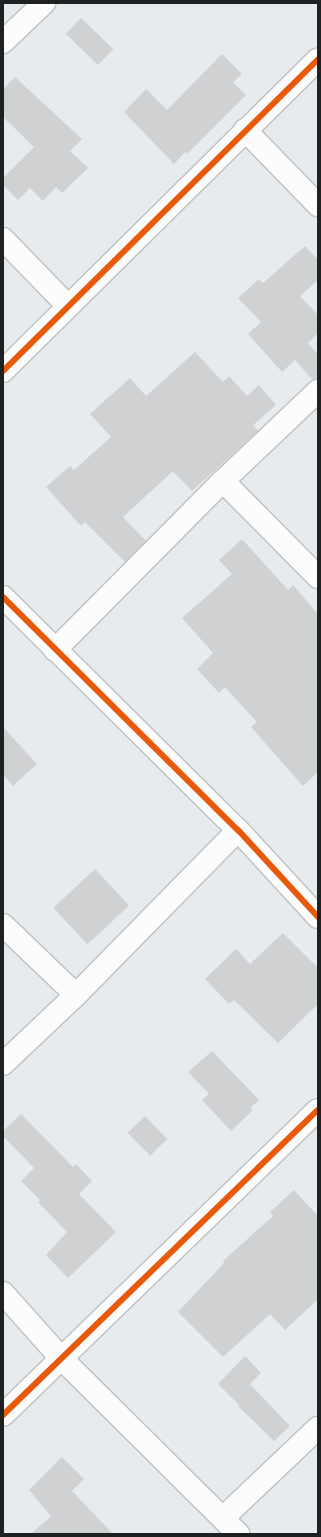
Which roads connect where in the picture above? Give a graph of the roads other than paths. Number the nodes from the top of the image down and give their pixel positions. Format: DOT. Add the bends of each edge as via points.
graph roads {
  1 [pos="44,3"];
  2 [pos="3,42"];
  3 [pos="318,59"];
  4 [pos="246,130"];
  5 [pos="318,205"];
  6 [pos="3,239"];
  7 [pos="68,306"];
  8 [pos="3,371"];
  9 [pos="318,391"];
  10 [pos="223,481"];
  11 [pos="318,577"];
  12 [pos="3,597"];
  13 [pos="55,650"];
  14 [pos="238,830"];
  15 [pos="318,916"];
  16 [pos="3,925"];
  17 [pos="76,995"];
  18 [pos="3,1064"];
  19 [pos="318,1110"];
  20 [pos="3,1293"];
  21 [pos="61,1358"];
  22 [pos="3,1415"];
  23 [pos="318,1428"];
  24 [pos="223,1518"];
  25 [pos="238,1534"];
  1 -- 2 [label="street"];
  3 -- 4 [label="street"];
  4 -- 5 [label="street"];
  4 -- 7 [label="street"];
  6 -- 7 [label="street"];
  7 -- 8 [label="street"];
  9 -- 10 [label="street"];
  10 -- 11 [label="street"];
  10 -- 13 [label="street"];
  12 -- 13 [label="street"];
  13 -- 14 [label="street"];
  14 -- 15 [label="street"];
  14 -- 17 [label="street"];
  16 -- 17 [label="street"];
  17 -- 18 [label="street"];
  19 -- 21 [label="street"];
  20 -- 21 [label="street"];
  21 -- 22 [label="street"];
  21 -- 24 [label="street"];
  23 -- 24 [label="street"];
  24 -- 25 [label="street"];
}
